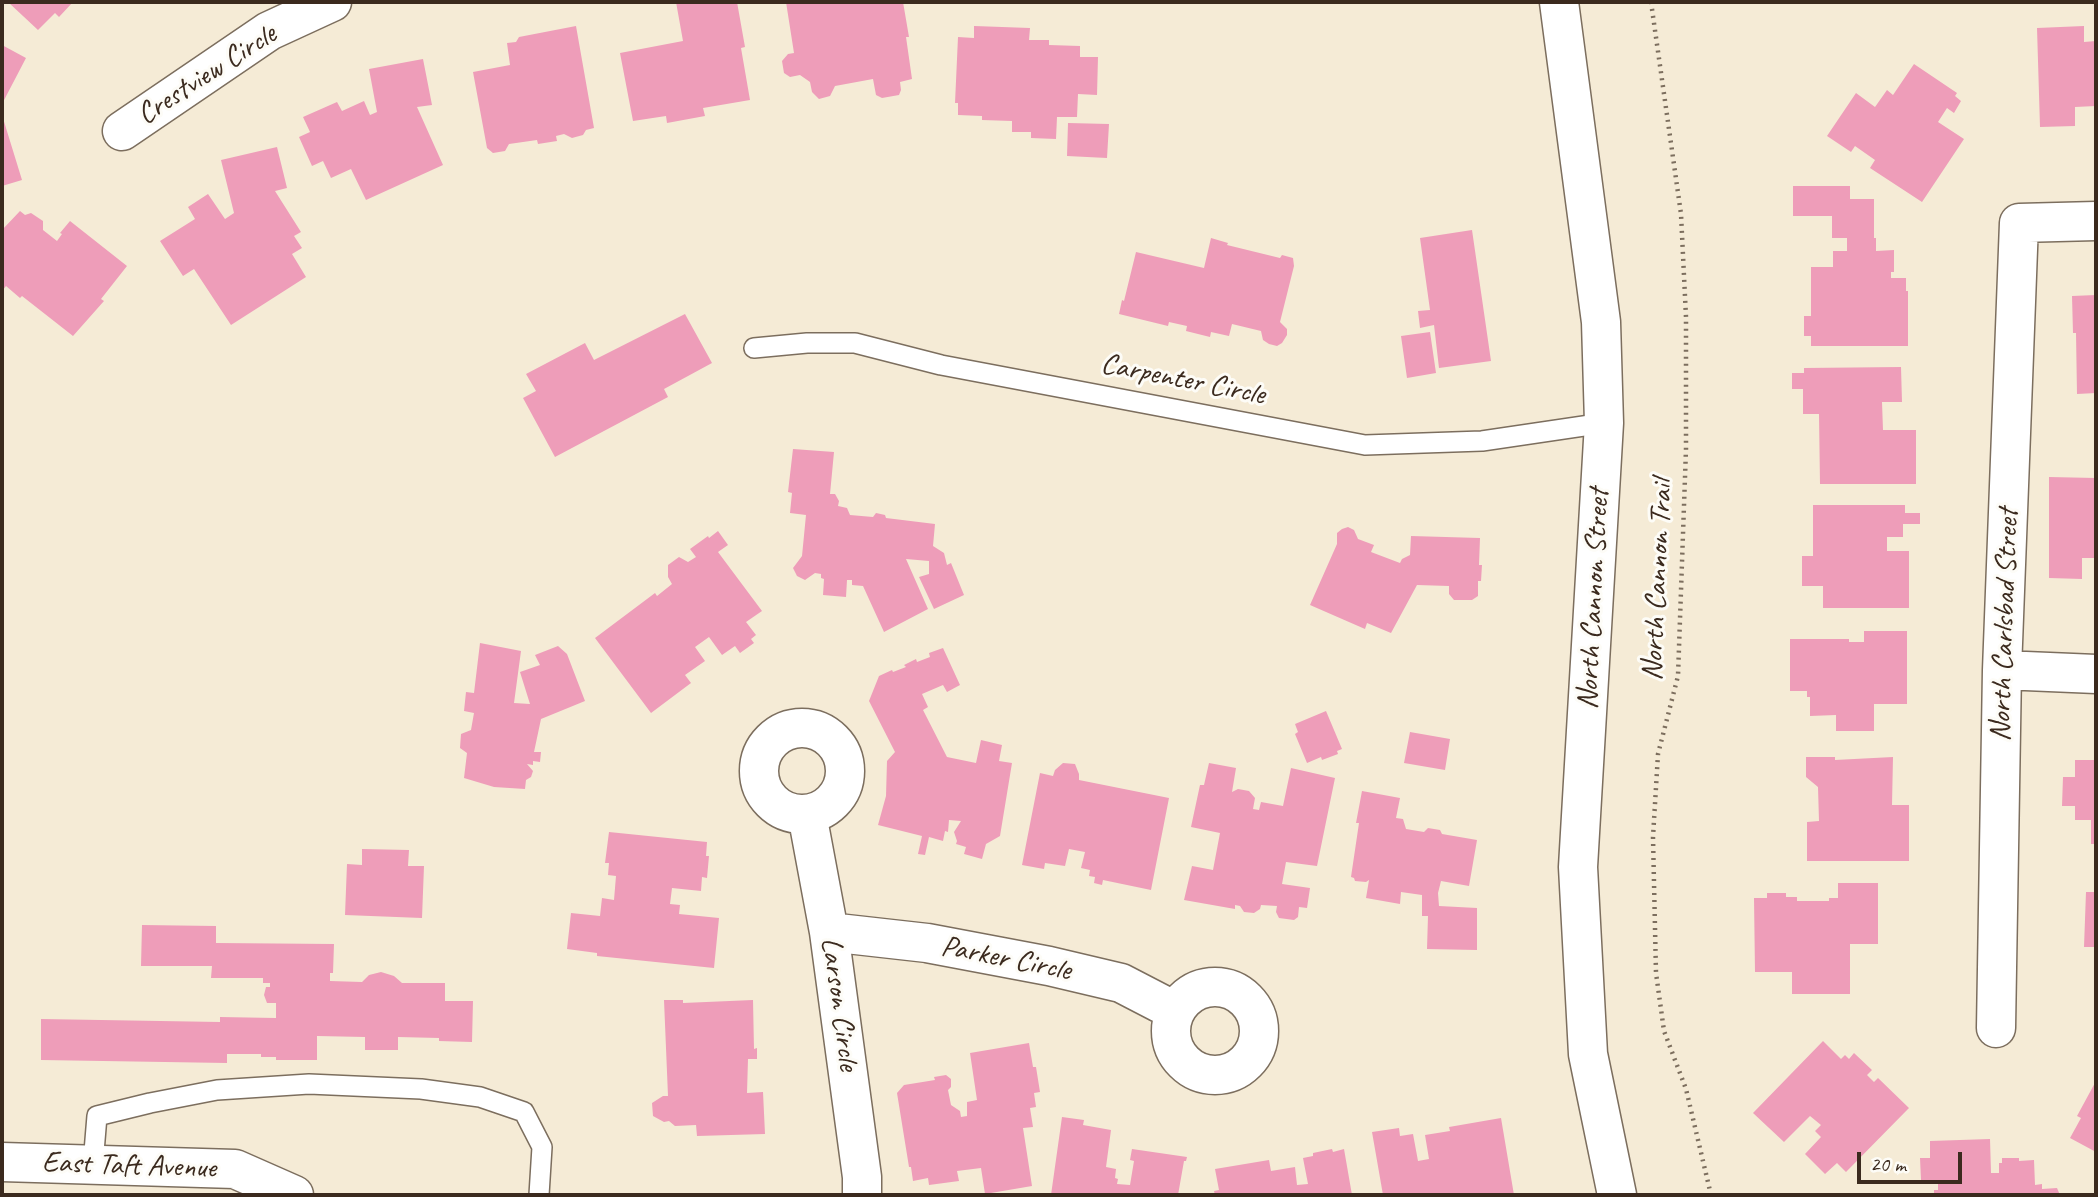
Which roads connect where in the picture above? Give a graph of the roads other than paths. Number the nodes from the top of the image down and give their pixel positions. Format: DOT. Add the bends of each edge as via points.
graph roads {
  1 [pos="332,2"];
  2 [pos="1559,2"];
  3 [pos="122,131"];
  4 [pos="2096,221"];
  5 [pos="754,348"];
  6 [pos="1604,422"];
  7 [pos="2002,670"];
  8 [pos="2096,674"];
  9 [pos="807,814"];
  10 [pos="829,932"];
  11 [pos="1175,1011"];
  12 [pos="1997,1028"];
  13 [pos="2,1162"];
  14 [pos="93,1164"];
  15 [pos="293,1195"];
  16 [pos="301,1195"];
  17 [pos="539,1195"];
  18 [pos="862,1195"];
  19 [pos="1617,1195"];
  1 -- 3 [label="street, Crestview Circle" via="269,31"];
  2 -- 6 [label="street, North Cannon Street" via="1601,322"];
  4 -- 7 [label="street, North Carlsbad Street" via="2019,223"];
  5 -- 6 [label="lane, Carpenter Circle" via="855,343 941,365 1365,445 1482,441"];
  6 -- 19 [label="street, North Cannon Street" via="1578,867 1588,1054"];
  7 -- 8 [label="street"];
  7 -- 12 [label="street, North Carlsbad Street"];
  9 -- 10 [label="street, Larson Circle"];
  10 -- 11 [label="street, Parker Circle" via="927,943 1122,983"];
  10 -- 18 [label="street, Larson Circle"];
  13 -- 14 [label="street, East Taft Avenue"];
  14 -- 15 [label="street, East Taft Avenue" via="235,1169"];
  14 -- 17 [label="lane" via="97,1116 150,1103 217,1090 309,1084 421,1089 480,1097 524,1112 542,1147"];
  15 -- 16 [label="street, East Taft Avenue"];
}
